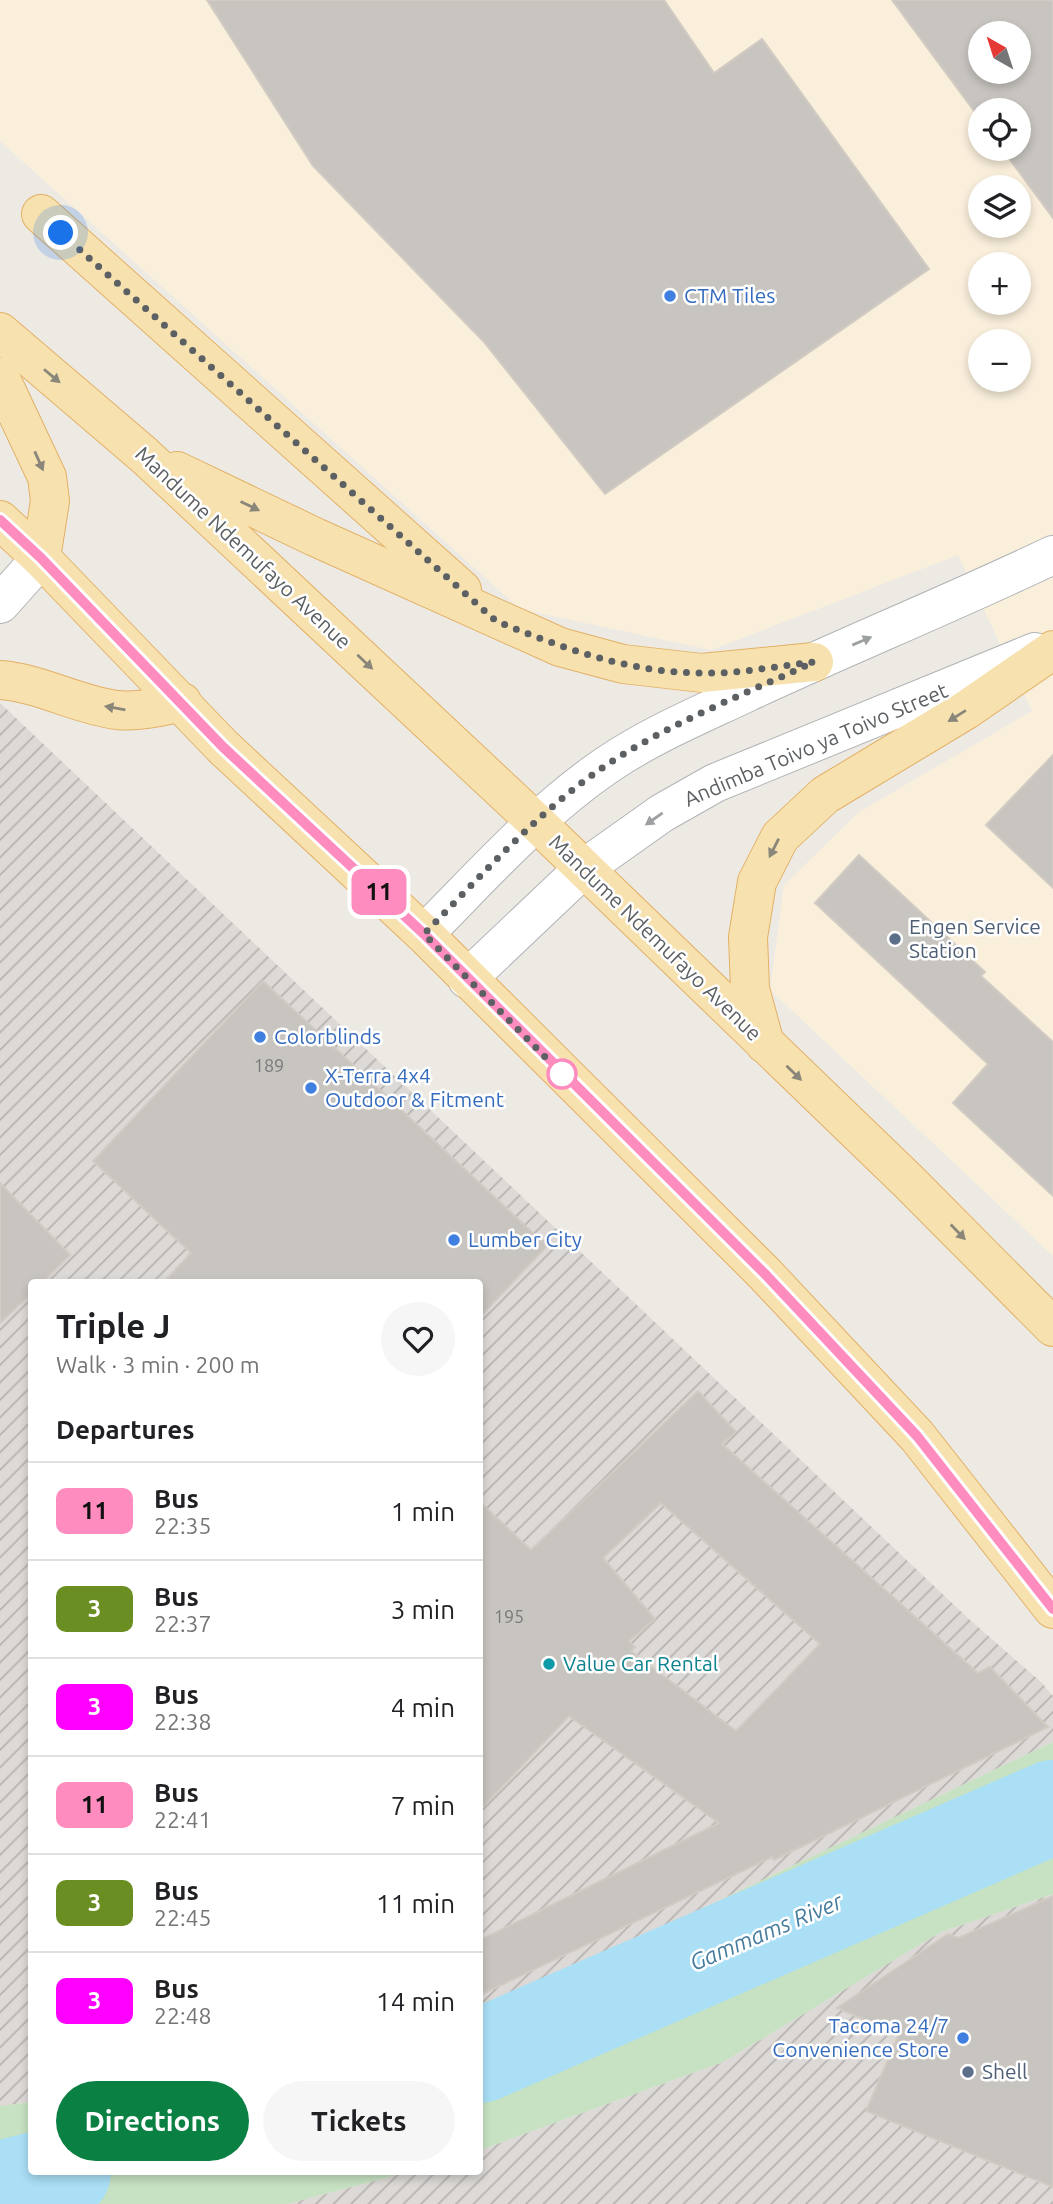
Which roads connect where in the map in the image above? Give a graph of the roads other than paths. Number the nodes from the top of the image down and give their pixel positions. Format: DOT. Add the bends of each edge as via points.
graph roads {
  1 [pos="40,214"];
  2 [pos="0,332"];
  3 [pos="0,377"];
  4 [pos="144,455"];
  5 [pos="0,520"];
  6 [pos="1053,555"];
  7 [pos="41,558"];
  8 [pos="0,604"];
  9 [pos="496,621"];
  10 [pos="1053,647"];
  11 [pos="814,662"];
  12 [pos="0,680"];
  13 [pos="182,702"];
  14 [pos="536,822"];
  15 [pos="583,869"];
  16 [pos="424,934"];
  17 [pos="467,979"];
  18 [pos="765,1045"];
  19 [pos="1053,1327"];
  20 [pos="1053,1609"];
  1 -- 9 [label="main road"];
  2 -- 4 [label="main road, Mandume Ndemufayo Avenue, one-way"];
  3 -- 7 [label="main road, one-way" via="47,477 50,501"];
  4 -- 9 [label="main road, one-way"];
  4 -- 14 [label="main road, Mandume Ndemufayo Avenue, one-way"];
  5 -- 7 [label="main road"];
  11 -- 6 [label="street, one-way"];
  7 -- 8 [label="street"];
  7 -- 13 [label="main road"];
  9 -- 11 [label="main road" via="560,647 623,664 702,673"];
  10 -- 15 [label="street, Andimba Toivo ya Toivo Street, one-way" via="715,783 662,813"];
  10 -- 18 [label="main road, one-way" via="966,710 825,795 780,837 757,882 748,937 750,989"];
  11 -- 14 [label="street" via="656,736 606,765"];
  13 -- 12 [label="main road, one-way" via="142,711 114,710 22,681"];
  13 -- 16 [label="main road" via="223,747"];
  14 -- 15 [label="main road, Mandume Ndemufayo Avenue"];
  14 -- 16 [label="street"];
  15 -- 17 [label="street, Andimba Toivo ya Toivo Street"];
  15 -- 18 [label="main road, Mandume Ndemufayo Avenue"];
  16 -- 17 [label="main road"];
  17 -- 20 [label="main road" via="765,1274 899,1416"];
  18 -- 19 [label="main road, Mandume Ndemufayo Avenue, one-way"];
}
